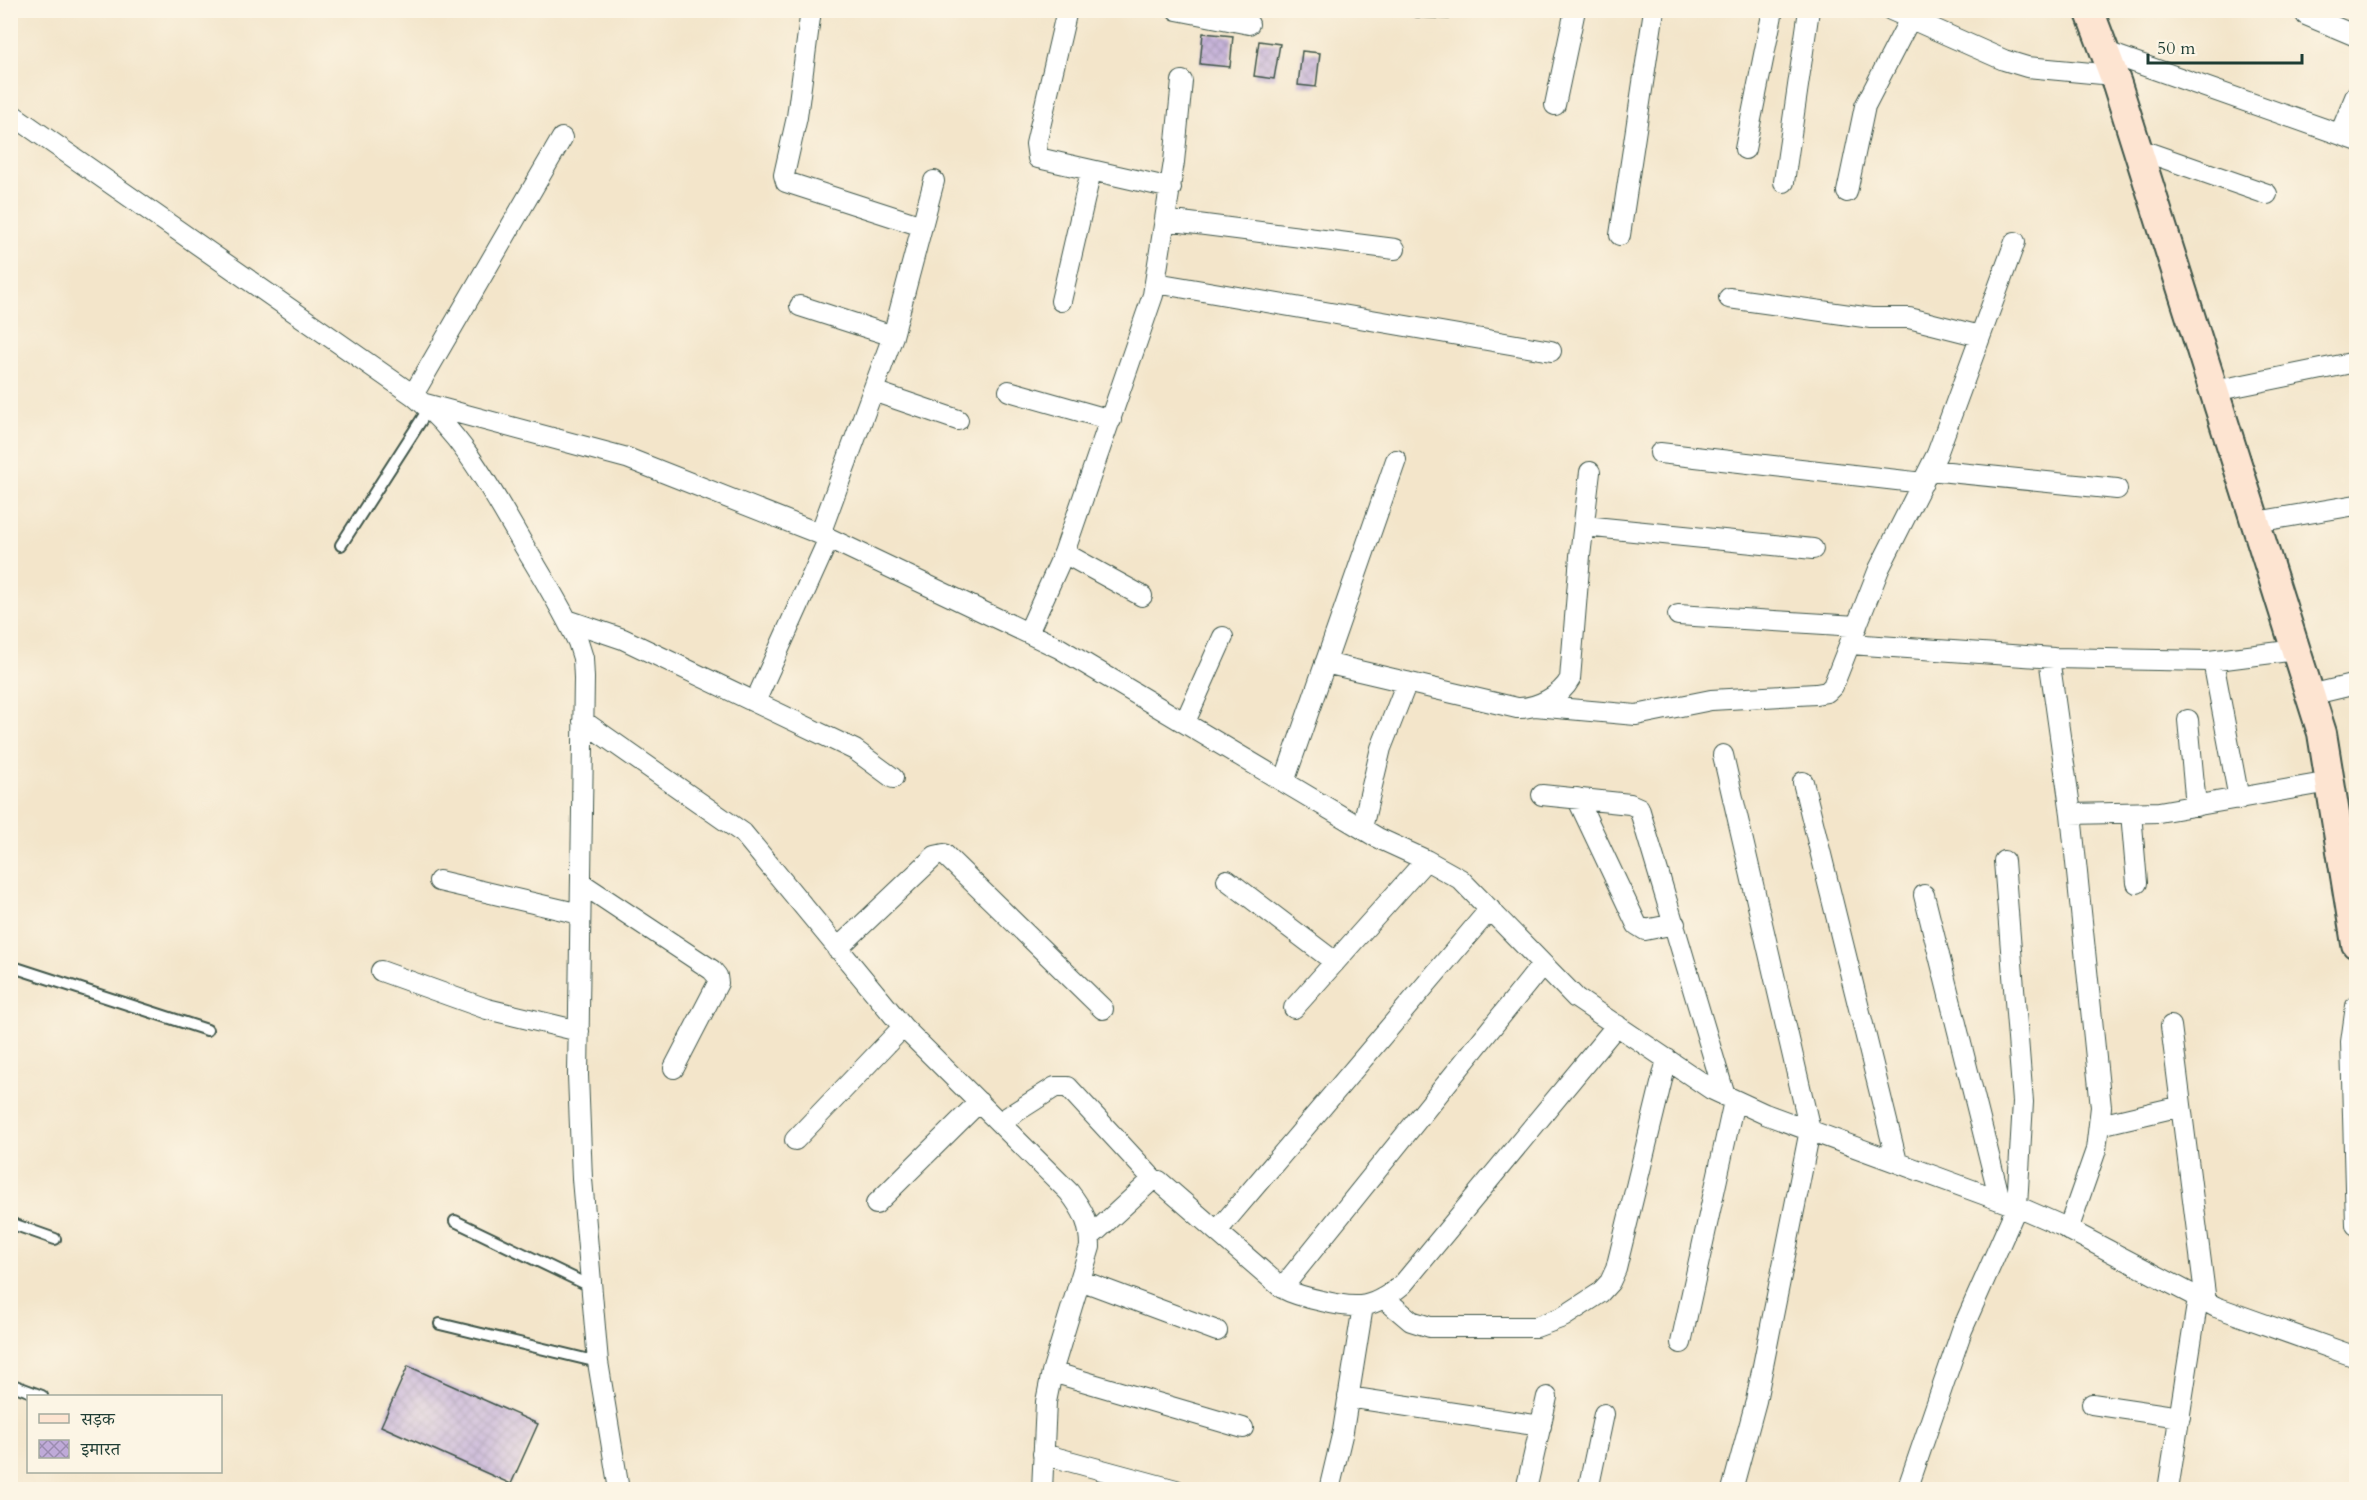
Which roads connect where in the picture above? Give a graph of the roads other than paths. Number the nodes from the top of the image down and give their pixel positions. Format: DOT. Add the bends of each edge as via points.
graph roads {
  1 [pos="811,10"];
  2 [pos="1067,10"];
  3 [pos="1177,10"];
  4 [pos="1575,10"];
  5 [pos="1654,10"];
  6 [pos="1773,10"];
  7 [pos="1809,10"];
  8 [pos="1891,10"];
  9 [pos="2090,10"];
  10 [pos="2306,15"];
  11 [pos="1910,19"];
  12 [pos="1249,24"];
  13 [pos="2356,36"];
  14 [pos="2108,63"];
  15 [pos="1182,81"];
  16 [pos="2356,95"];
  17 [pos="1555,105"];
  18 [pos="10,113"];
  19 [pos="2348,137"];
  20 [pos="562,138"];
  21 [pos="1745,149"];
  22 [pos="2138,149"];
  23 [pos="1091,171"];
  24 [pos="934,181"];
  25 [pos="1784,182"];
  26 [pos="1171,188"];
  27 [pos="1847,192"];
  28 [pos="2267,194"];
  29 [pos="1166,220"];
  30 [pos="922,226"];
  31 [pos="1620,235"];
  32 [pos="2015,242"];
  33 [pos="1395,249"];
  34 [pos="1156,283"];
  35 [pos="1729,298"];
  36 [pos="1061,301"];
  37 [pos="800,306"];
  38 [pos="893,336"];
  39 [pos="1980,336"];
  40 [pos="1551,351"];
  41 [pos="2356,362"];
  42 [pos="873,391"];
  43 [pos="1009,391"];
  44 [pos="2214,391"];
  45 [pos="422,402"];
  46 [pos="958,420"];
  47 [pos="1111,420"];
  48 [pos="1660,453"];
  49 [pos="1396,460"];
  50 [pos="1590,472"];
  51 [pos="1926,476"];
  52 [pos="2117,489"];
  53 [pos="2356,505"];
  54 [pos="2256,522"];
  55 [pos="1584,526"];
  56 [pos="825,536"];
  57 [pos="340,545"];
  58 [pos="1814,549"];
  59 [pos="1064,553"];
  60 [pos="1142,596"];
  61 [pos="1678,615"];
  62 [pos="567,620"];
  63 [pos="1028,633"];
  64 [pos="1854,635"];
  65 [pos="1223,637"];
  66 [pos="2296,650"];
  67 [pos="2049,658"];
  68 [pos="2213,661"];
  69 [pos="1325,663"];
  70 [pos="1407,682"];
  71 [pos="2356,684"];
  72 [pos="2310,695"];
  73 [pos="755,702"];
  74 [pos="1535,706"];
  75 [pos="2188,720"];
  76 [pos="583,721"];
  77 [pos="1185,723"];
  78 [pos="1723,755"];
  79 [pos="893,778"];
  80 [pos="1284,782"];
  81 [pos="1803,782"];
  82 [pos="2330,782"];
  83 [pos="1542,795"];
  84 [pos="1577,798"];
  85 [pos="2239,798"];
  86 [pos="2196,806"];
  87 [pos="2131,813"];
  88 [pos="2071,814"];
  89 [pos="1362,828"];
  90 [pos="1426,860"];
  91 [pos="2004,861"];
  92 [pos="439,880"];
  93 [pos="1227,880"];
  94 [pos="581,883"];
  95 [pos="2137,883"];
  96 [pos="2353,894"];
  97 [pos="1924,895"];
  98 [pos="1490,909"];
  99 [pos="580,914"];
  100 [pos="1675,924"];
  101 [pos="2356,944"];
  102 [pos="837,949"];
  103 [pos="1335,962"];
  104 [pos="1542,965"];
  105 [pos="10,966"];
  106 [pos="381,971"];
  107 [pos="2356,1006"];
  108 [pos="1294,1008"];
  109 [pos="1103,1009"];
  110 [pos="1617,1025"];
  111 [pos="903,1026"];
  112 [pos="2170,1026"];
  113 [pos="207,1030"];
  114 [pos="579,1031"];
  115 [pos="1667,1059"];
  116 [pos="674,1068"];
  117 [pos="1730,1098"];
  118 [pos="980,1102"];
  119 [pos="2181,1106"];
  120 [pos="1000,1122"];
  121 [pos="2100,1125"];
  122 [pos="1810,1130"];
  123 [pos="795,1140"];
  124 [pos="1897,1162"];
  125 [pos="1153,1179"];
  126 [pos="2009,1203"];
  127 [pos="876,1204"];
  128 [pos="455,1221"];
  129 [pos="10,1222"];
  130 [pos="2356,1225"];
  131 [pos="2068,1230"];
  132 [pos="1217,1231"];
  133 [pos="1090,1237"];
  134 [pos="55,1239"];
  135 [pos="1080,1280"];
  136 [pos="592,1287"];
  137 [pos="1282,1288"];
  138 [pos="1385,1299"];
  139 [pos="2202,1300"];
  140 [pos="1363,1306"];
  141 [pos="440,1324"];
  142 [pos="1217,1331"];
  143 [pos="1681,1343"];
  144 [pos="2356,1357"];
  145 [pos="598,1362"];
  146 [pos="1052,1372"];
  147 [pos="10,1384"];
  148 [pos="39,1395"];
  149 [pos="1547,1396"];
  150 [pos="1348,1397"];
  151 [pos="2092,1404"];
  152 [pos="1604,1414"];
  153 [pos="2180,1417"];
  154 [pos="1540,1426"];
  155 [pos="1244,1428"];
  156 [pos="1043,1454"];
  157 [pos="619,1490"];
  158 [pos="1042,1490"];
  159 [pos="1176,1490"];
  160 [pos="1329,1490"];
  161 [pos="1526,1490"];
  162 [pos="1588,1490"];
  163 [pos="1732,1490"];
  164 [pos="1907,1490"];
  165 [pos="2168,1490"];
  1 -- 30 [label="street" via="786,182"];
  2 -- 23 [label="street" via="1035,152 1043,161"];
  3 -- 12 [label="street"];
  4 -- 17 [label="street"];
  5 -- 31 [label="street"];
  6 -- 21 [label="street"];
  7 -- 25 [label="street"];
  8 -- 11 [label="street"];
  9 -- 14 [label="street"];
  10 -- 13 [label="street"];
  11 -- 14 [label="street" via="2027,67"];
  11 -- 27 [label="street" via="1865,106"];
  14 -- 19 [label="street"];
  14 -- 22 [label="street"];
  15 -- 26 [label="street"];
  16 -- 19 [label="street"];
  18 -- 45 [label="street"];
  20 -- 45 [label="street"];
  22 -- 28 [label="street"];
  22 -- 44 [label="street"];
  23 -- 26 [label="street"];
  23 -- 36 [label="street"];
  24 -- 30 [label="street"];
  26 -- 29 [label="street"];
  29 -- 33 [label="street"];
  29 -- 34 [label="street"];
  30 -- 38 [label="street"];
  32 -- 39 [label="street"];
  34 -- 40 [label="street"];
  34 -- 47 [label="street"];
  35 -- 39 [label="street" via="1871,318 1909,318"];
  37 -- 38 [label="street"];
  38 -- 42 [label="street"];
  39 -- 51 [label="street"];
  41 -- 44 [label="street"];
  42 -- 46 [label="street"];
  42 -- 56 [label="street"];
  43 -- 47 [label="street"];
  44 -- 54 [label="street"];
  45 -- 56 [label="street" via="627,458"];
  45 -- 57 [label="lane"];
  45 -- 62 [label="street" via="475,464"];
  47 -- 59 [label="street"];
  48 -- 51 [label="street"];
  49 -- 69 [label="street"];
  50 -- 55 [label="street"];
  51 -- 52 [label="street"];
  51 -- 64 [label="street" via="1879,569"];
  53 -- 54 [label="street"];
  54 -- 66 [label="street"];
  55 -- 58 [label="street"];
  55 -- 74 [label="street" via="1570,679 1558,694"];
  56 -- 63 [label="street"];
  56 -- 73 [label="street"];
  59 -- 60 [label="street"];
  59 -- 63 [label="street"];
  61 -- 64 [label="street"];
  62 -- 73 [label="street" via="623,639"];
  62 -- 76 [label="street" via="583,658"];
  63 -- 77 [label="street"];
  64 -- 67 [label="street"];
  64 -- 74 [label="street" via="1827,692 1711,700 1636,715"];
  65 -- 77 [label="street"];
  66 -- 68 [label="street"];
  66 -- 72 [label="street"];
  67 -- 68 [label="street"];
  67 -- 88 [label="street"];
  68 -- 85 [label="street"];
  69 -- 70 [label="street"];
  69 -- 80 [label="street"];
  70 -- 74 [label="street" via="1517,708"];
  70 -- 89 [label="street" via="1381,748"];
  71 -- 72 [label="street"];
  72 -- 82 [label="street" via="2322,733"];
  73 -- 79 [label="street" via="855,750"];
  75 -- 86 [label="street"];
  76 -- 94 [label="street"];
  76 -- 102 [label="street" via="743,833"];
  77 -- 80 [label="street"];
  78 -- 122 [label="street"];
  80 -- 89 [label="street"];
  81 -- 124 [label="street"];
  82 -- 85 [label="street"];
  82 -- 96 [label="street"];
  83 -- 84 [label="street"];
  84 -- 100 [label="street" via="1637,925 1645,930"];
  84 -- 100 [label="street" via="1639,808"];
  85 -- 86 [label="street"];
  86 -- 87 [label="street"];
  87 -- 88 [label="street"];
  87 -- 95 [label="street"];
  88 -- 121 [label="street"];
  89 -- 90 [label="street"];
  90 -- 98 [label="street" via="1460,879"];
  90 -- 103 [label="street"];
  91 -- 126 [label="street" via="2023,1102"];
  92 -- 99 [label="street"];
  93 -- 103 [label="street"];
  94 -- 99 [label="street"];
  94 -- 116 [label="street" via="717,976 718,983"];
  96 -- 101 [label="street"];
  97 -- 126 [label="street"];
  98 -- 104 [label="street"];
  98 -- 132 [label="street"];
  99 -- 114 [label="street"];
  100 -- 117 [label="street"];
  102 -- 109 [label="street" via="936,856 944,854"];
  102 -- 111 [label="street"];
  103 -- 108 [label="street"];
  104 -- 110 [label="street" via="1576,998"];
  104 -- 137 [label="street"];
  105 -- 113 [label="lane"];
  106 -- 114 [label="street" via="479,1007"];
  107 -- 130 [label="street" via="2351,1042"];
  110 -- 115 [label="street"];
  110 -- 138 [label="street" via="1403,1284"];
  111 -- 118 [label="street"];
  111 -- 123 [label="street"];
  112 -- 119 [label="street"];
  114 -- 136 [label="street" via="582,1179"];
  115 -- 117 [label="street"];
  115 -- 138 [label="street" via="1616,1269 1600,1293 1552,1323 1536,1328 1430,1327 1411,1321"];
  117 -- 122 [label="street"];
  117 -- 143 [label="street"];
  118 -- 120 [label="street"];
  118 -- 127 [label="street"];
  119 -- 121 [label="street"];
  119 -- 139 [label="street"];
  120 -- 125 [label="street" via="1055,1087 1068,1087"];
  120 -- 133 [label="street" via="1069,1192 1084,1212"];
  121 -- 131 [label="street" via="2096,1150"];
  122 -- 124 [label="street"];
  122 -- 163 [label="street" via="1756,1401"];
  124 -- 126 [label="street"];
  125 -- 132 [label="street"];
  125 -- 133 [label="street"];
  126 -- 131 [label="street"];
  126 -- 164 [label="street"];
  128 -- 136 [label="lane"];
  129 -- 134 [label="lane"];
  131 -- 139 [label="street"];
  132 -- 137 [label="street"];
  133 -- 135 [label="street"];
  135 -- 142 [label="street"];
  135 -- 146 [label="street"];
  136 -- 145 [label="street"];
  137 -- 140 [label="street" via="1351,1308"];
  138 -- 140 [label="street"];
  139 -- 144 [label="street"];
  139 -- 153 [label="street"];
  140 -- 150 [label="street"];
  141 -- 145 [label="lane"];
  145 -- 157 [label="street"];
  146 -- 155 [label="street"];
  146 -- 156 [label="street"];
  147 -- 148 [label="lane"];
  149 -- 154 [label="street"];
  150 -- 154 [label="street"];
  150 -- 160 [label="street"];
  151 -- 153 [label="street"];
  152 -- 162 [label="street"];
  153 -- 165 [label="street"];
  154 -- 161 [label="street"];
  156 -- 158 [label="street"];
  156 -- 159 [label="street"];
}
